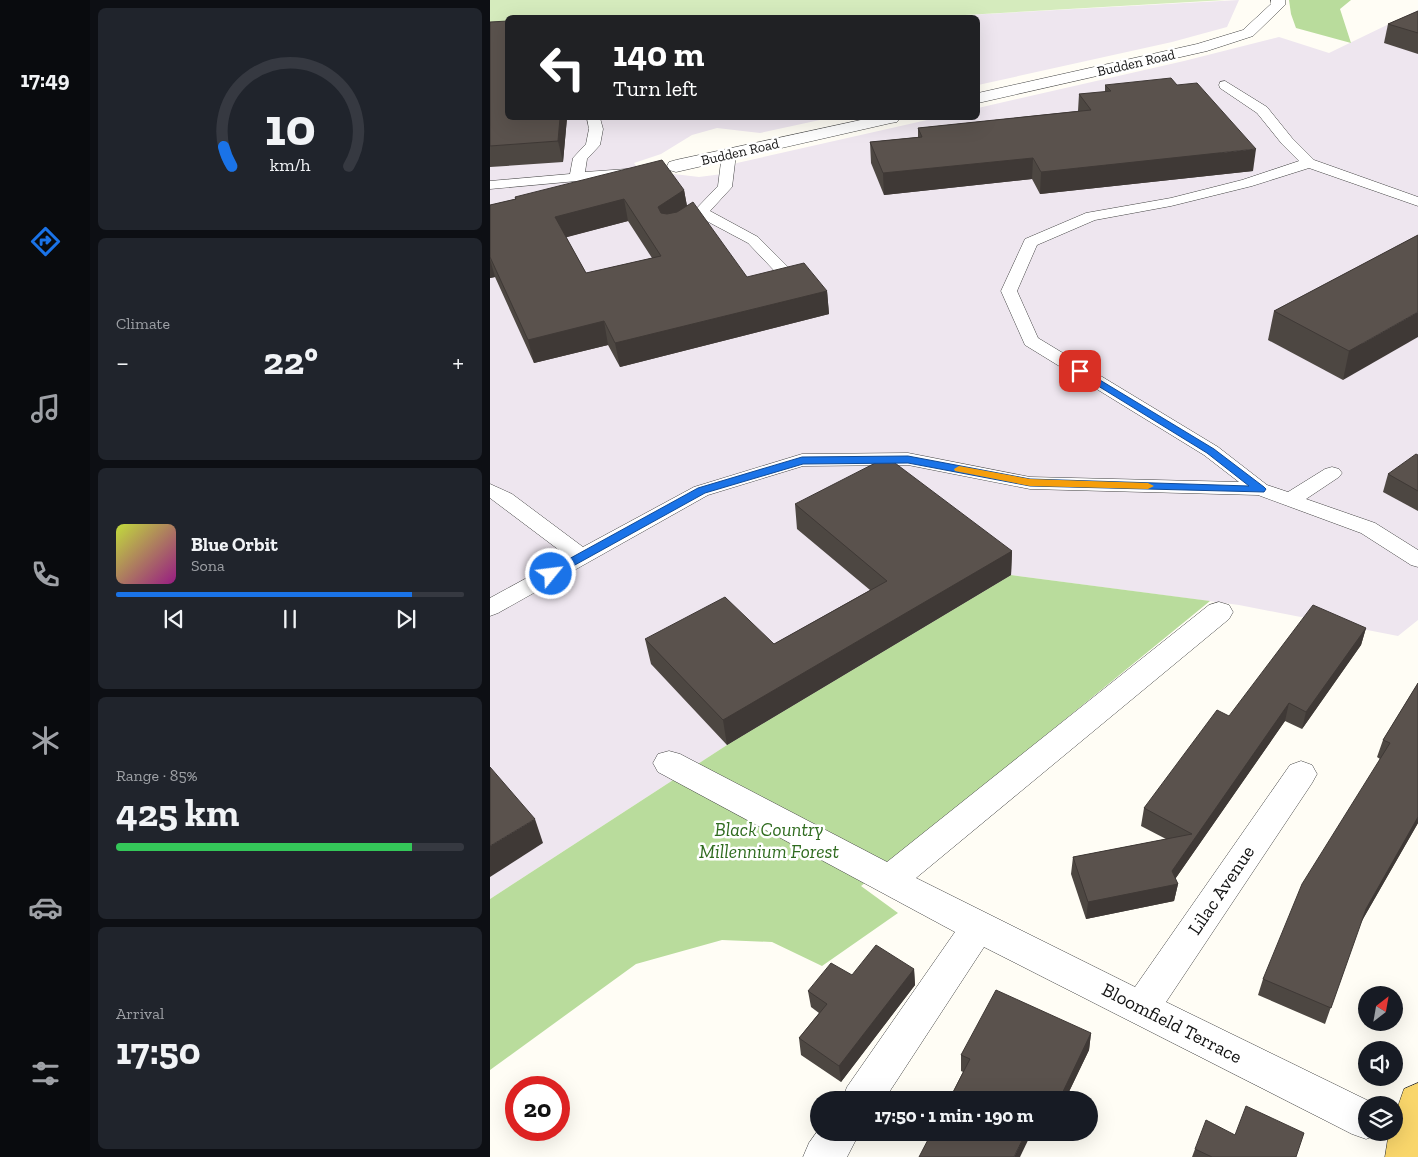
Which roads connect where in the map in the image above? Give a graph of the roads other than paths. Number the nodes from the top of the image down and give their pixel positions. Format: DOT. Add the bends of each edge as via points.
graph roads {
  1 [pos="1278,0"];
  2 [pos="1225,85"];
  3 [pos="980,98"];
  4 [pos="594,120"];
  5 [pos="882,120"];
  6 [pos="729,154"];
  7 [pos="1309,163"];
  8 [pos="668,167"];
  9 [pos="644,170"];
  10 [pos="577,178"];
  11 [pos="490,185"];
  12 [pos="1418,202"];
  13 [pos="701,212"];
  14 [pos="678,226"];
  15 [pos="792,280"];
  16 [pos="1332,473"];
  17 [pos="1260,489"];
  18 [pos="490,490"];
  19 [pos="1290,500"];
  20 [pos="582,557"];
  21 [pos="1418,560"];
  22 [pos="490,608"];
  23 [pos="1219,612"];
  24 [pos="669,763"];
  25 [pos="1301,774"];
  26 [pos="889,880"];
  27 [pos="978,927"];
  28 [pos="1142,1007"];
  29 [pos="868,1091"];
  30 [pos="1418,1102"];
  31 [pos="1358,1116"];
  32 [pos="834,1141"];
  33 [pos="1401,1143"];
  34 [pos="823,1157"];
  1 -- 3 [label="street, Budden Road" via="1278,5 1248,33 1201,48"];
  2 -- 7 [label="lane" via="1262,110"];
  4 -- 10 [label="lane" via="593,145 580,158"];
  5 -- 6 [label="street, Budden Road"];
  6 -- 8 [label="street, Budden Road"];
  6 -- 13 [label="lane" via="725,187"];
  7 -- 12 [label="lane"];
  7 -- 17 [label="lane" via="1171,202 1091,216 1030,242 1009,291 1031,341 1211,451"];
  9 -- 10 [label="lane"];
  10 -- 11 [label="lane"];
  13 -- 14 [label="lane"];
  13 -- 15 [label="lane" via="753,240"];
  16 -- 19 [label="lane"];
  17 -- 19 [label="lane"];
  17 -- 20 [label="lane" via="1030,483 908,459 802,460 701,491"];
  18 -- 20 [label="lane"];
  19 -- 21 [label="lane" via="1368,528"];
  20 -- 22 [label="lane"];
  23 -- 26 [label="street"];
  24 -- 26 [label="street, Bloomfield Terrace"];
  25 -- 28 [label="street, Lilac Avenue"];
  26 -- 27 [label="street, Bloomfield Terrace"];
  27 -- 28 [label="street, Bloomfield Terrace"];
  27 -- 29 [label="street"];
  28 -- 31 [label="street, Bloomfield Terrace"];
  30 -- 33 [label="main road"];
  32 -- 34 [label="street"];
}
